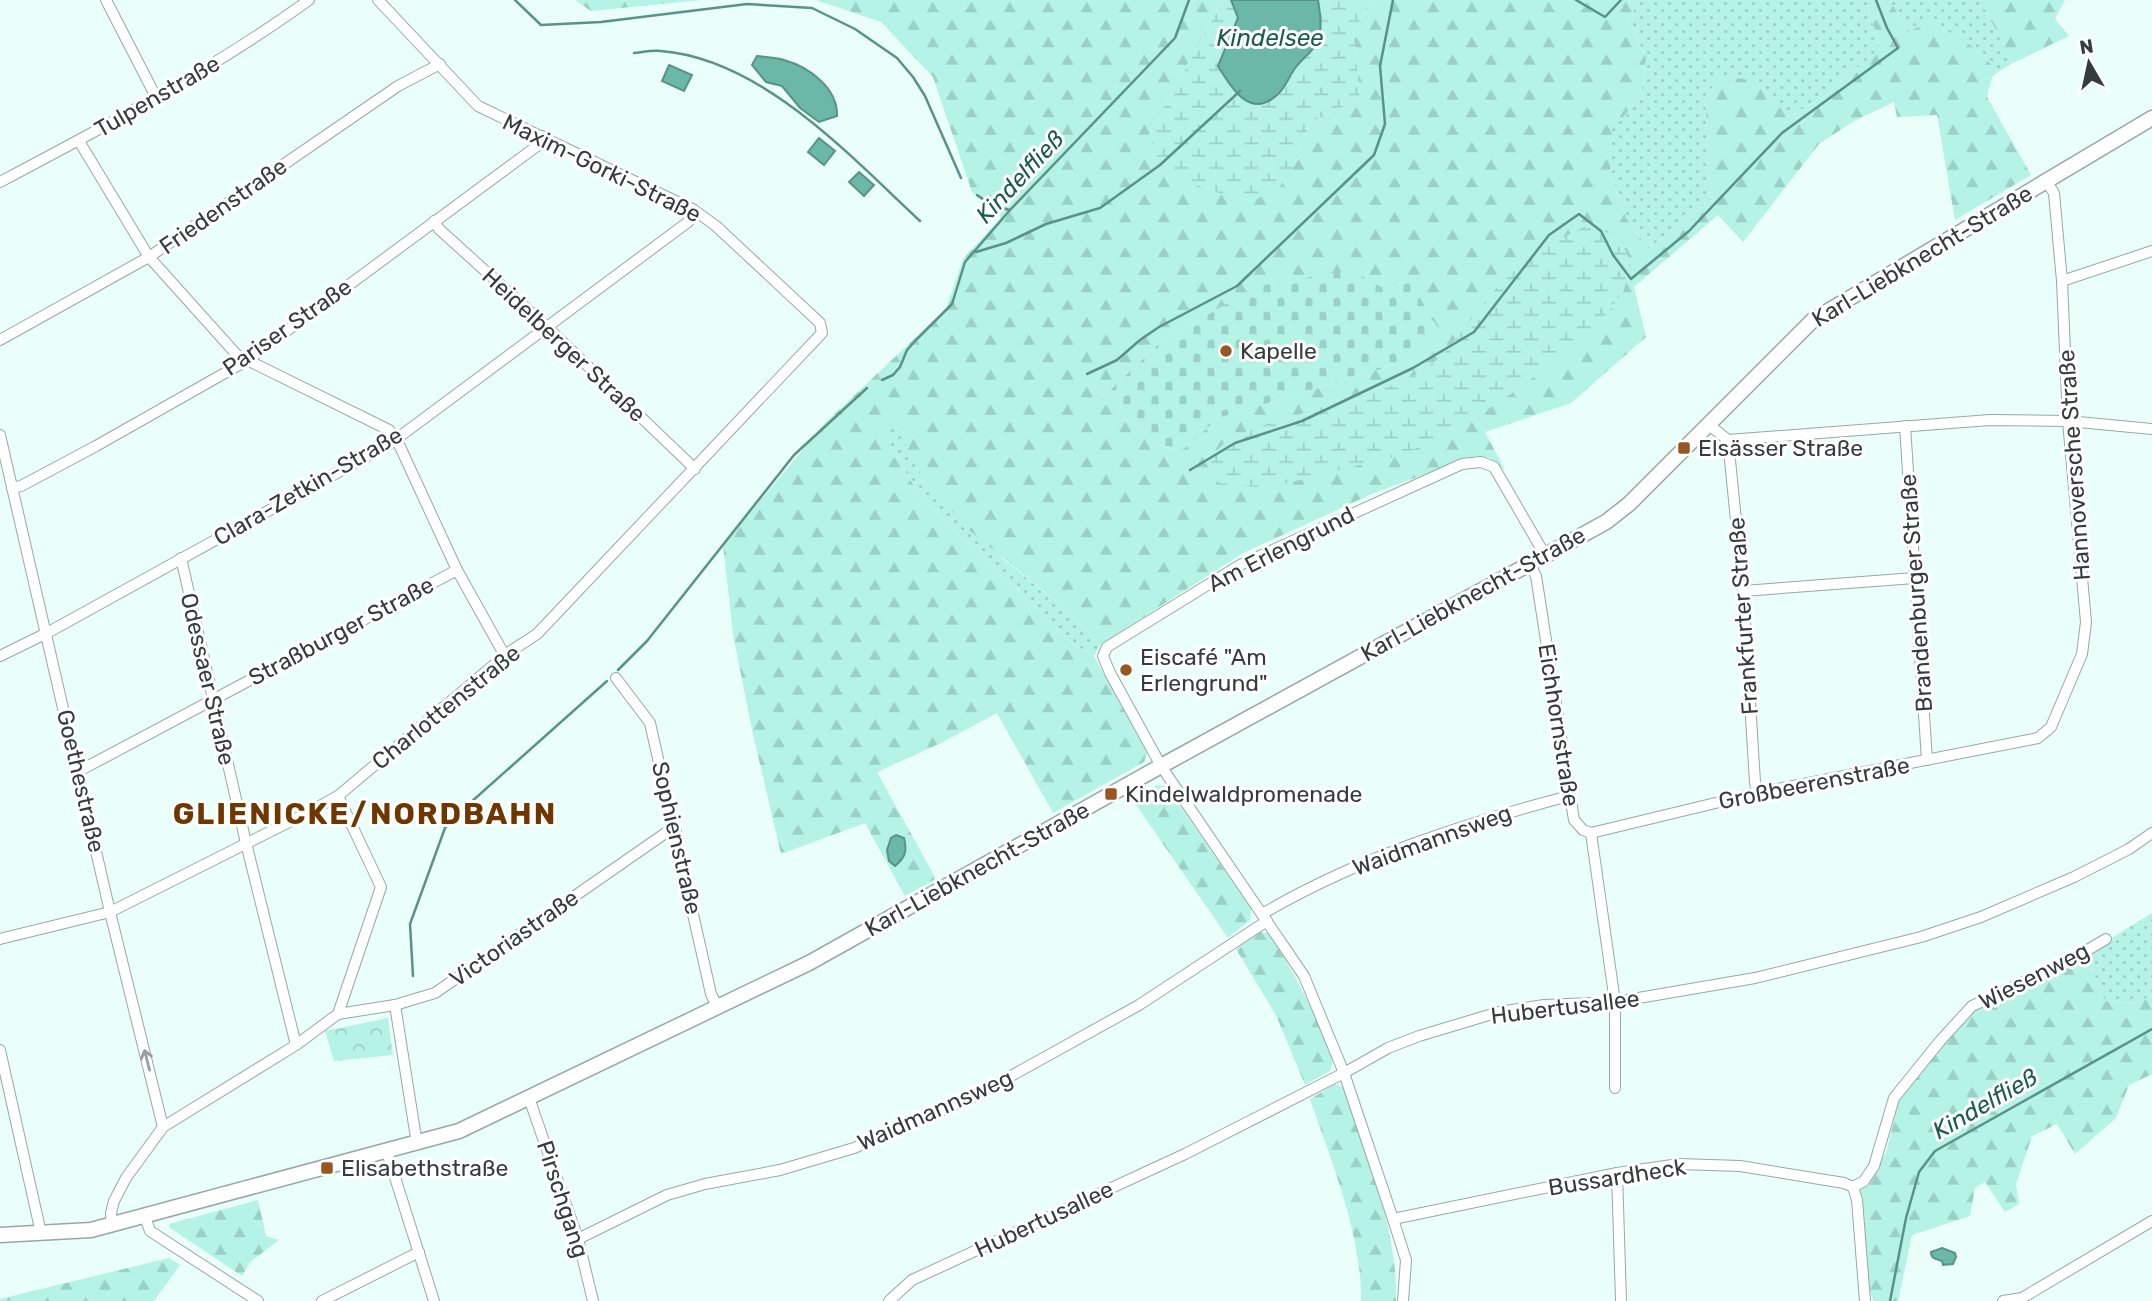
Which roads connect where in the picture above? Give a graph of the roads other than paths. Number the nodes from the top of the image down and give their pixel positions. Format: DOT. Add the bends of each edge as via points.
graph roads {
  1 [pos="106,0"];
  2 [pos="309,0"];
  3 [pos="378,0"];
  4 [pos="440,64"];
  5 [pos="157,99"];
  6 [pos="2152,118"];
  7 [pos="542,136"];
  8 [pos="79,141"];
  9 [pos="2046,181"];
  10 [pos="0,183"];
  11 [pos="694,210"];
  12 [pos="434,221"];
  13 [pos="2152,250"];
  14 [pos="149,257"];
  15 [pos="2062,281"];
  16 [pos="546,326"];
  17 [pos="822,336"];
  18 [pos="0,340"];
  19 [pos="247,360"];
  20 [pos="2068,421"];
  21 [pos="1708,424"];
  22 [pos="1905,426"];
  23 [pos="2152,429"];
  24 [pos="0,435"];
  25 [pos="396,438"];
  26 [pos="1728,440"];
  27 [pos="695,469"];
  28 [pos="12,488"];
  29 [pos="1545,555"];
  30 [pos="181,558"];
  31 [pos="1529,563"];
  32 [pos="457,570"];
  33 [pos="1915,578"];
  34 [pos="1743,591"];
  35 [pos="47,633"];
  36 [pos="0,656"];
  37 [pos="505,656"];
  38 [pos="616,678"];
  39 [pos="212,698"];
  40 [pos="2038,738"];
  41 [pos="1927,760"];
  42 [pos="1161,766"];
  43 [pos="79,771"];
  44 [pos="1757,793"];
  45 [pos="338,796"];
  46 [pos="1569,796"];
  47 [pos="676,830"];
  48 [pos="1591,832"];
  49 [pos="2152,833"];
  50 [pos="246,843"];
  51 [pos="110,912"];
  52 [pos="1264,917"];
  53 [pos="0,939"];
  54 [pos="2106,939"];
  55 [pos="1615,1002"];
  56 [pos="395,1004"];
  57 [pos="718,1008"];
  58 [pos="338,1014"];
  59 [pos="296,1045"];
  60 [pos="0,1050"];
  61 [pos="1344,1073"];
  62 [pos="1615,1088"];
  63 [pos="529,1098"];
  64 [pos="163,1127"];
  65 [pos="417,1144"];
  66 [pos="387,1152"];
  67 [pos="1617,1173"];
  68 [pos="1853,1187"];
  69 [pos="145,1217"];
  70 [pos="1393,1219"];
  71 [pos="2152,1221"];
  72 [pos="112,1226"];
  73 [pos="41,1233"];
  74 [pos="0,1235"];
  75 [pos="578,1239"];
  76 [pos="419,1252"];
  77 [pos="2022,1300"];
  78 [pos="258,1301"];
  79 [pos="322,1301"];
  80 [pos="434,1301"];
  81 [pos="593,1301"];
  82 [pos="889,1301"];
  83 [pos="1403,1301"];
  84 [pos="1621,1301"];
  85 [pos="1865,1301"];
  86 [pos="2003,1301"];
  1 -- 5 [label="street"];
  2 -- 5 [label="street, Tulpenstraße"];
  3 -- 4 [label="street, Maxim-Gorki-Straße"];
  4 -- 7 [label="street, Maxim-Gorki-Straße" via="478,106"];
  4 -- 14 [label="street, Friedenstraße" via="398,86"];
  5 -- 8 [label="street, Tulpenstraße"];
  6 -- 9 [label="street, Karl-Liebknecht-Straße"];
  7 -- 11 [label="street, Maxim-Gorki-Straße"];
  7 -- 12 [label="street, Pariser Straße" via="537,146"];
  8 -- 10 [label="street, Tulpenstraße"];
  8 -- 14 [label="street"];
  9 -- 15 [label="street, Hannoversche Straße" via="2054,193"];
  9 -- 21 [label="street, Karl-Liebknecht-Straße" via="1813,320"];
  11 -- 16 [label="street, Clara-Zetkin-Straße" via="688,222"];
  11 -- 17 [label="street, Maxim-Gorki-Straße" via="820,323"];
  12 -- 16 [label="street, Heidelberger Straße"];
  12 -- 19 [label="street, Pariser Straße"];
  13 -- 15 [label="street"];
  14 -- 18 [label="street, Friedenstraße"];
  14 -- 19 [label="street" via="237,355"];
  15 -- 20 [label="street, Hannoversche Straße"];
  16 -- 25 [label="street, Clara-Zetkin-Straße"];
  16 -- 27 [label="street, Heidelberger Straße"];
  17 -- 27 [label="street, Charlottenstraße"];
  19 -- 25 [label="street" via="389,430"];
  19 -- 28 [label="street, Pariser Straße"];
  20 -- 22 [label="street"];
  20 -- 23 [label="street"];
  20 -- 40 [label="street, Hannoversche Straße" via="2085,641 2051,727"];
  21 -- 26 [label="street"];
  21 -- 29 [label="street, Karl-Liebknecht-Straße" via="1618,514"];
  22 -- 26 [label="street"];
  22 -- 33 [label="street, Brandenburger Straße"];
  24 -- 28 [label="street, Goethestraße"];
  25 -- 30 [label="street, Clara-Zetkin-Straße"];
  25 -- 32 [label="street"];
  26 -- 34 [label="street, Frankfurter Straße"];
  27 -- 37 [label="street, Charlottenstraße" via="537,635"];
  28 -- 35 [label="street, Goethestraße"];
  29 -- 31 [label="street, Karl-Liebknecht-Straße"];
  29 -- 42 [label="street, Am Erlengrund" via="1494,467 1480,462 1462,464 1240,565 1104,651 1104,661"];
  30 -- 35 [label="street, Clara-Zetkin-Straße"];
  30 -- 39 [label="street, Odessaer Straße"];
  31 -- 42 [label="street, Karl-Liebknecht-Straße"];
  31 -- 46 [label="street, Eichhornstraße" via="1536,576"];
  32 -- 37 [label="street"];
  32 -- 39 [label="street, Straßburger Straße"];
  33 -- 34 [label="street"];
  33 -- 41 [label="street, Brandenburger Straße"];
  34 -- 44 [label="street, Frankfurter Straße"];
  35 -- 36 [label="street, Clara-Zetkin-Straße"];
  35 -- 43 [label="street, Goethestraße"];
  37 -- 45 [label="street, Charlottenstraße"];
  38 -- 47 [label="street, Sophienstraße" via="650,723"];
  39 -- 43 [label="street, Straßburger Straße"];
  39 -- 50 [label="street, Odessaer Straße"];
  40 -- 41 [label="street, Großbeerenstraße"];
  41 -- 44 [label="street, Großbeerenstraße"];
  42 -- 52 [label="street"];
  42 -- 57 [label="street, Karl-Liebknecht-Straße" via="810,963"];
  43 -- 51 [label="street, Goethestraße"];
  44 -- 48 [label="street, Großbeerenstraße"];
  45 -- 50 [label="street, Charlottenstraße"];
  45 -- 58 [label="street" via="380,887"];
  46 -- 48 [label="street, Eichhornstraße" via="1574,820"];
  46 -- 52 [label="street, Waidmannsweg" via="1488,817 1390,851 1305,889"];
  47 -- 56 [label="street, Victoriastraße" via="435,993"];
  47 -- 57 [label="street, Sophienstraße"];
  48 -- 55 [label="street, Eichhornstraße"];
  49 -- 55 [label="street, Hubertusallee" via="2074,877 1922,937 1755,978"];
  50 -- 51 [label="street, Charlottenstraße"];
  50 -- 59 [label="street, Odessaer Straße"];
  51 -- 53 [label="street, Charlottenstraße"];
  64 -- 51 [label="street, Goethestraße, one-way"];
  52 -- 61 [label="street" via="1304,976"];
  52 -- 75 [label="street, Waidmannsweg" via="1139,1005 975,1096 854,1148 667,1195"];
  54 -- 68 [label="street, Wiesenweg" via="1972,1006 1894,1098 1874,1166 1864,1181"];
  55 -- 61 [label="street, Hubertusallee" via="1544,1005 1476,1018 1388,1048"];
  55 -- 62 [label="street, Eichhornstraße"];
  56 -- 58 [label="street, Victoriastraße"];
  56 -- 65 [label="street"];
  57 -- 63 [label="street, Karl-Liebknecht-Straße"];
  58 -- 59 [label="street"];
  59 -- 64 [label="street"];
  60 -- 73 [label="street"];
  61 -- 70 [label="street"];
  61 -- 82 [label="street, Hubertusallee" via="1185,1154 912,1280"];
  63 -- 65 [label="street, Karl-Liebknecht-Straße" via="459,1131"];
  63 -- 75 [label="street, Pirschgang"];
  64 -- 72 [label="street" via="114,1201"];
  65 -- 66 [label="street, Karl-Liebknecht-Straße"];
  66 -- 69 [label="street, Karl-Liebknecht-Straße"];
  66 -- 76 [label="street"];
  67 -- 68 [label="street, Bussardheck" via="1679,1164 1712,1165 1783,1172"];
  67 -- 70 [label="street, Bussardheck"];
  67 -- 84 [label="street"];
  68 -- 85 [label="street"];
  69 -- 72 [label="street, Karl-Liebknecht-Straße"];
  69 -- 78 [label="street" via="150,1231"];
  70 -- 83 [label="street" via="1406,1260"];
  71 -- 77 [label="street"];
  72 -- 73 [label="street, Karl-Liebknecht-Straße"];
  73 -- 74 [label="street, Karl-Liebknecht-Straße"];
  75 -- 81 [label="street, Pirschgang"];
  76 -- 79 [label="street"];
  76 -- 80 [label="street"];
  77 -- 86 [label="street"];
}
